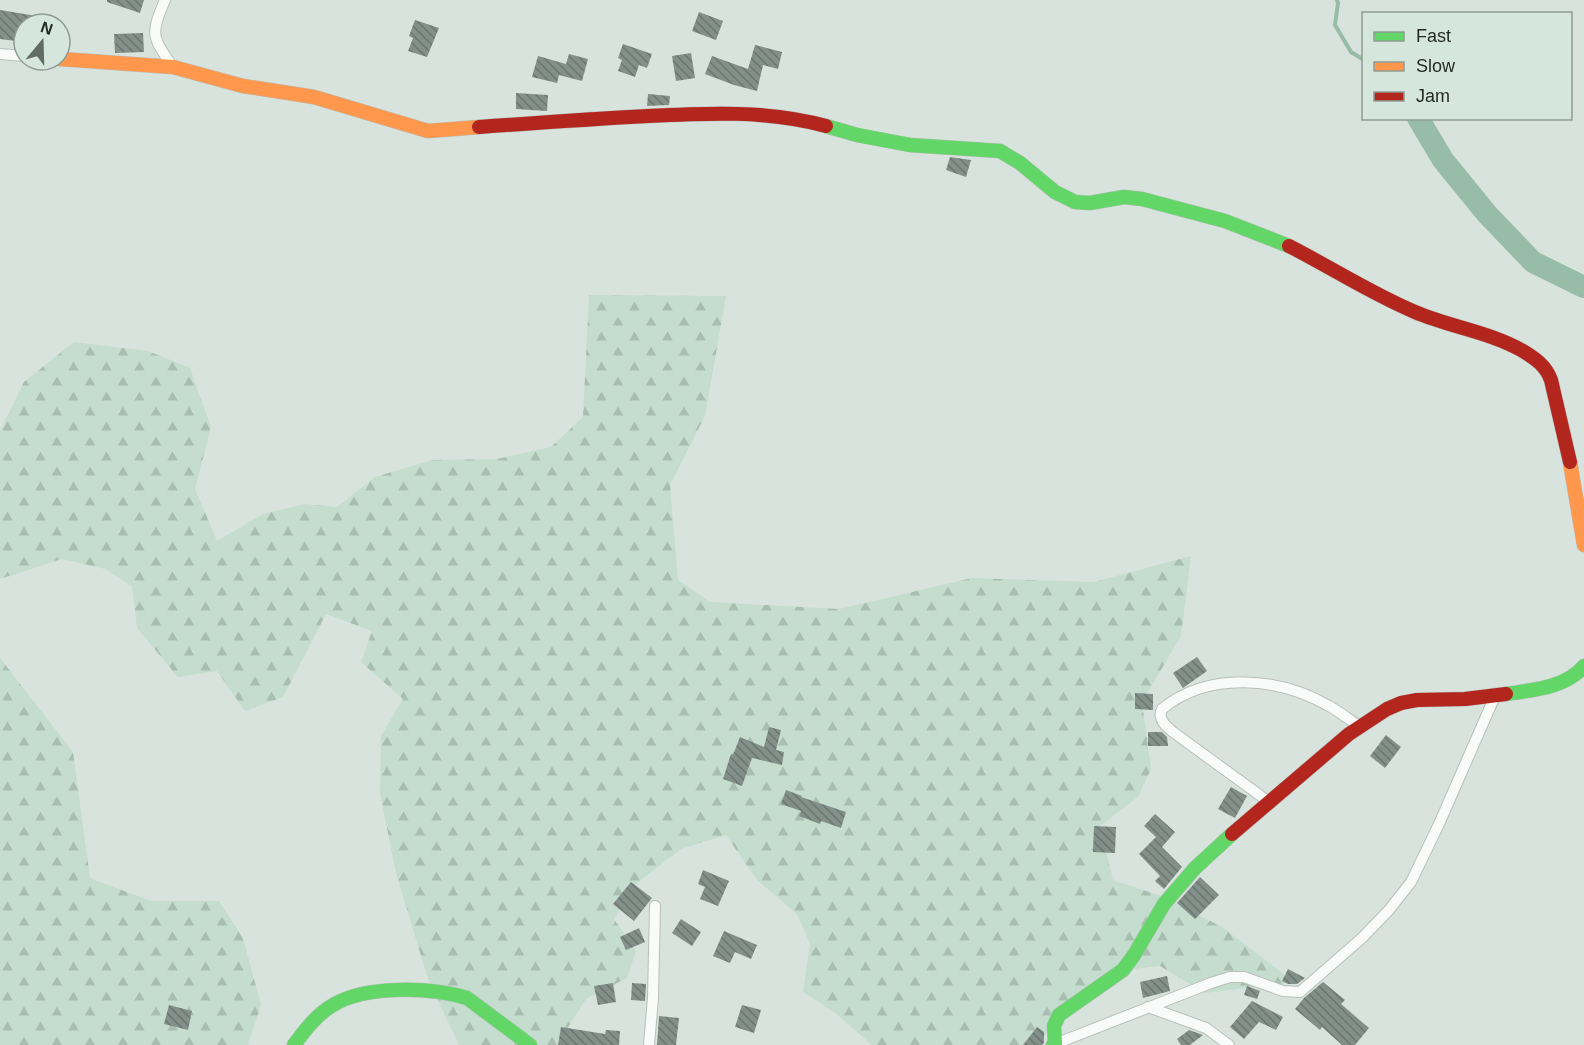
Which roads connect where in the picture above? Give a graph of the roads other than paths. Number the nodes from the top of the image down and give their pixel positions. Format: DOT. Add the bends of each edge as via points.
graph roads {
  1 [pos="162,1"];
  2 [pos="72,60"];
  3 [pos="173,67"];
  4 [pos="1584,545"];
  5 [pos="1584,666"];
  6 [pos="1494,696"];
  7 [pos="1360,727"];
  8 [pos="1269,802"];
  9 [pos="655,906"];
  10 [pos="1148,1007"];
  11 [pos="1054,1044"];
  12 [pos="294,1045"];
  13 [pos="530,1045"];
  14 [pos="649,1045"];
  15 [pos="1229,1045"];
  1 -- 3 [label="street" via="154,37"];
  2 -- 3 [label="street"];
  3 -- 4 [label="street" via="243,86 314,97 429,130 691,114 782,117 910,145 1000,151 1056,194 1074,201 1089,204 1131,197 1237,225 1283,243 1417,313 1509,345 1537,360 1550,378 1561,415"];
  5 -- 6 [label="street" via="1559,683"];
  6 -- 7 [label="street" via="1412,701 1389,708"];
  6 -- 10 [label="street" via="1411,882 1369,931 1318,979 1294,993 1230,977"];
  7 -- 8 [label="street"];
  7 -- 8 [label="street" via="1310,696 1263,683 1205,686 1162,709 1162,720 1173,732"];
  8 -- 11 [label="street" via="1207,857 1164,904 1120,973 1059,1014 1054,1025"];
  9 -- 14 [label="street"];
  10 -- 11 [label="street"];
  10 -- 15 [label="street" via="1206,1028"];
  12 -- 13 [label="street" via="319,1015 342,1000 372,993 436,991 466,998"];
}
